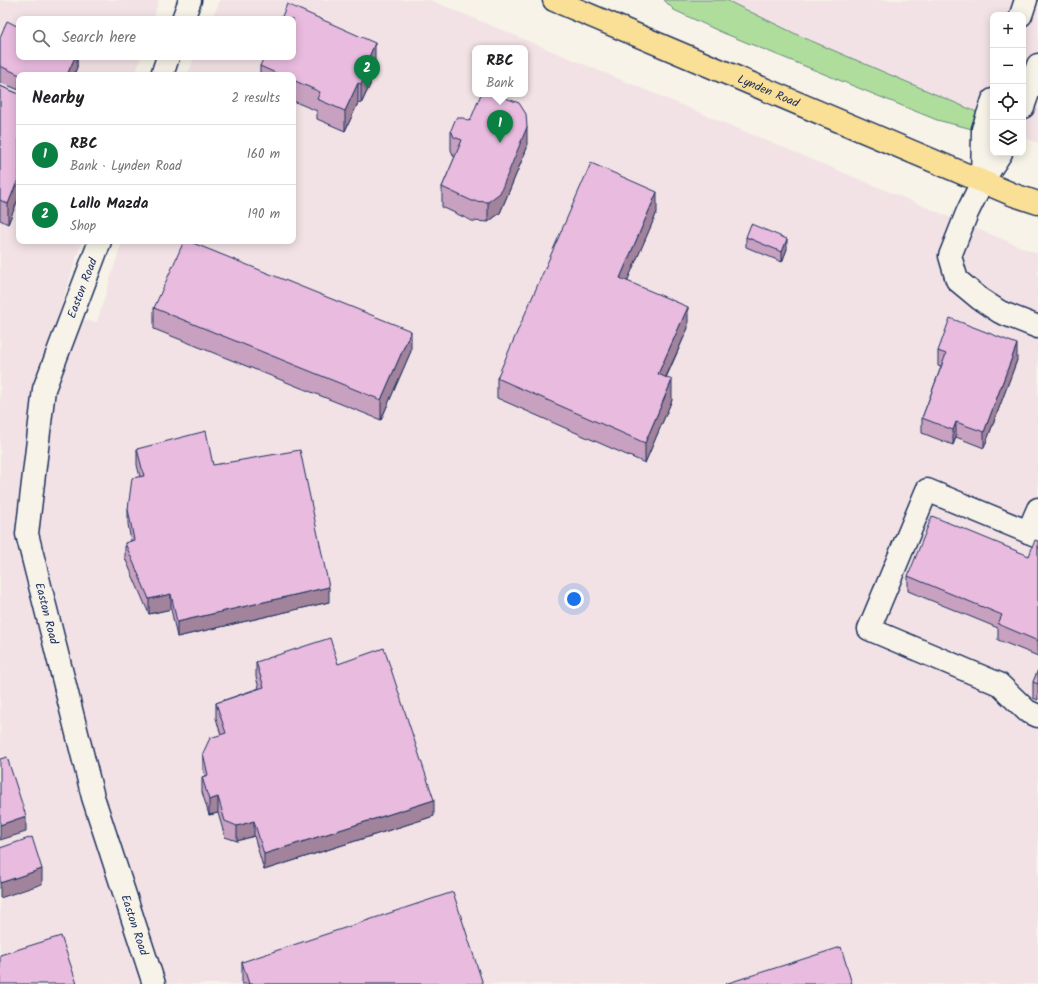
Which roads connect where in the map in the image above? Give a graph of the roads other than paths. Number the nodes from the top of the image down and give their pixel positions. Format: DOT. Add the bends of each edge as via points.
graph roads {
  1 [pos="190,0"];
  2 [pos="554,0"];
  3 [pos="1026,0"];
  4 [pos="1022,12"];
  5 [pos="184,16"];
  6 [pos="167,60"];
  7 [pos="1038,65"];
  8 [pos="163,72"];
  9 [pos="1026,99"];
  10 [pos="990,109"];
  11 [pos="999,156"];
  12 [pos="982,182"];
  13 [pos="1038,203"];
  14 [pos="1038,214"];
  15 [pos="99,244"];
  16 [pos="1038,327"];
  17 [pos="1038,509"];
  18 [pos="1033,534"];
  19 [pos="1038,716"];
  20 [pos="154,984"];
  1 -- 5 [label="street"];
  2 -- 12 [label="main road, Lynden Road"];
  3 -- 4 [label="street"];
  6 -- 8 [label="street"];
  7 -- 9 [label="street"];
  10 -- 12 [label="street" via="983,129"];
  11 -- 12 [label="street"];
  12 -- 13 [label="main road, Lynden Road"];
  12 -- 14 [label="main road, Lynden Road"];
  12 -- 16 [label="street" via="950,256 957,280 980,300 1000,312"];
  15 -- 20 [label="street, Easton Road" via="44,389 27,534 93,797"];
  17 -- 18 [label="street"];
  18 -- 19 [label="street" via="927,490 869,629 999,684 1027,712"];
}
